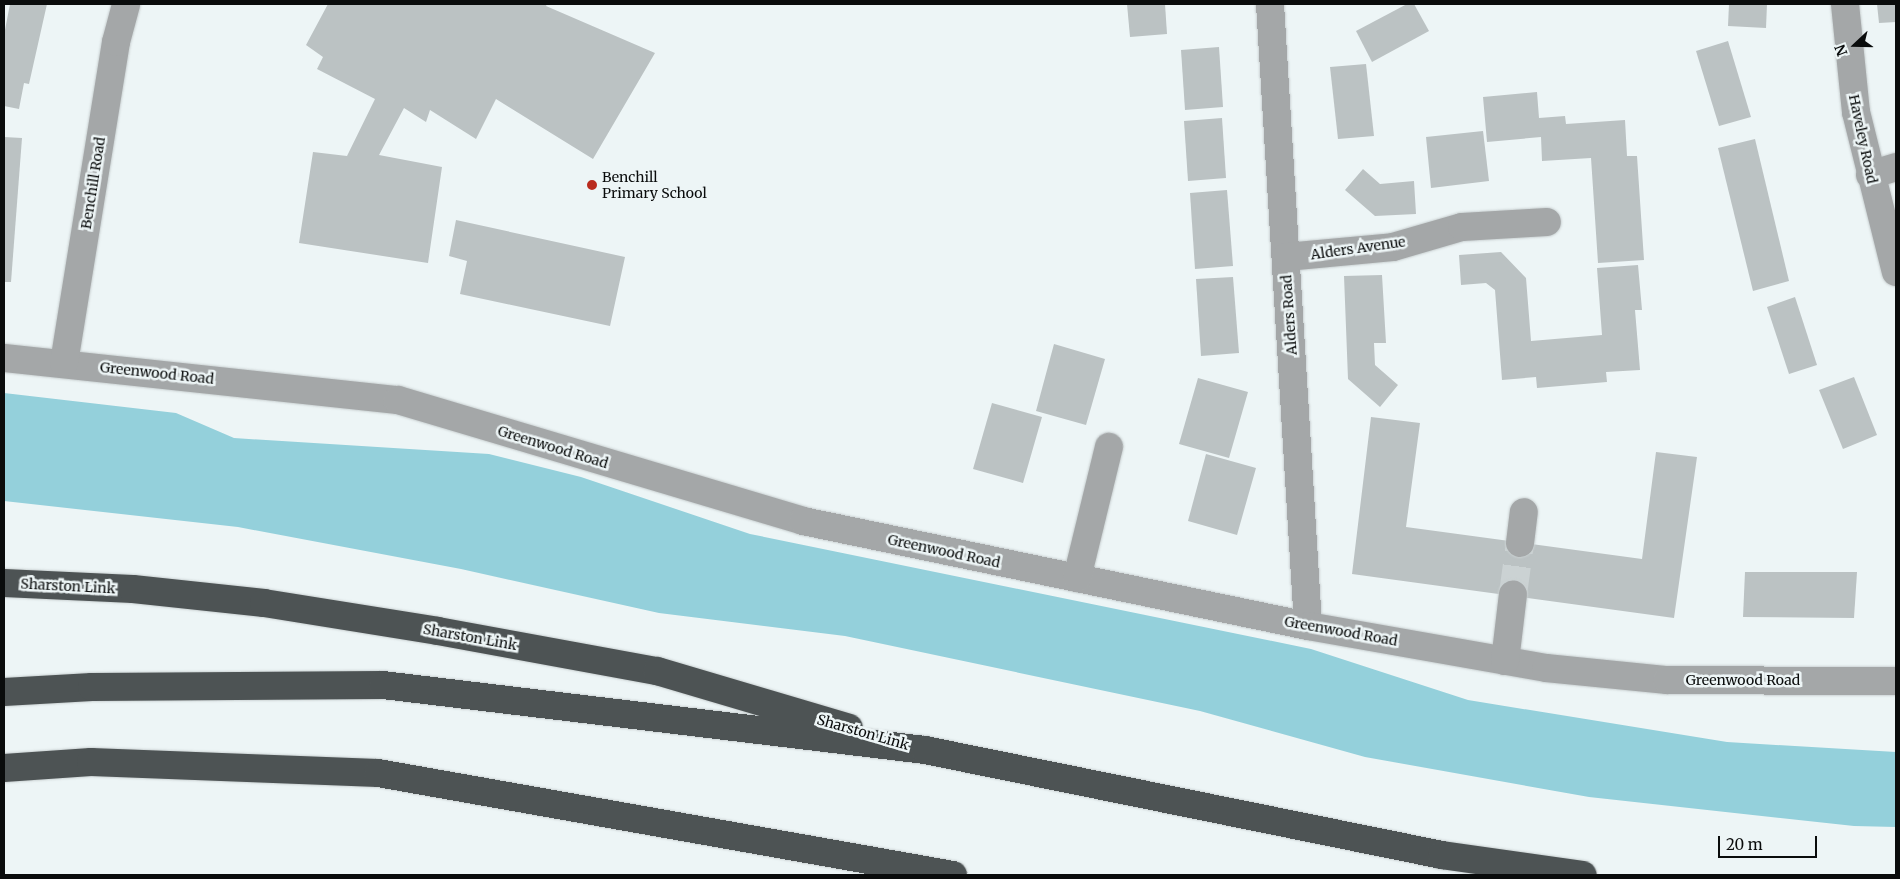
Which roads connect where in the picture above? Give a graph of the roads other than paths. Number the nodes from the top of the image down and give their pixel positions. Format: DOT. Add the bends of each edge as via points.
graph roads {
  1 [pos="126,4"];
  2 [pos="1270,4"];
  3 [pos="1845,4"];
  4 [pos="1896,167"];
  5 [pos="1870,175"];
  6 [pos="1547,222"];
  7 [pos="1286,257"];
  8 [pos="1896,272"];
  9 [pos="4,358"];
  10 [pos="64,363"];
  11 [pos="1109,447"];
  12 [pos="1524,512"];
  13 [pos="1520,543"];
  14 [pos="1077,578"];
  15 [pos="4,583"];
  16 [pos="1513,594"];
  17 [pos="1308,626"];
  18 [pos="1505,660"];
  19 [pos="1896,681"];
  20 [pos="4,692"];
  21 [pos="925,750"];
  22 [pos="4,768"];
  23 [pos="953,875"];
  24 [pos="1583,875"];
  1 -- 10 [label="street, Benchill Road" via="116,42"];
  2 -- 7 [label="street, Alders Road"];
  3 -- 5 [label="street, Haveley Road" via="1856,112"];
  4 -- 5 [label="street"];
  5 -- 8 [label="street, Haveley Road"];
  6 -- 7 [label="street, Alders Avenue" via="1462,227 1393,247"];
  7 -- 17 [label="street, Alders Road"];
  9 -- 10 [label="street, Greenwood Road"];
  10 -- 14 [label="street, Greenwood Road" via="398,400 803,522"];
  11 -- 14 [label="street"];
  12 -- 13 [label="street"];
  14 -- 17 [label="street, Greenwood Road"];
  15 -- 21 [label="highway, Sharston Link" via="161,592 264,603 438,631 657,671"];
  16 -- 18 [label="street"];
  17 -- 18 [label="street, Greenwood Road"];
  18 -- 19 [label="street, Greenwood Road" via="1546,668 1667,680"];
  20 -- 21 [label="highway" via="92,687 383,685"];
  21 -- 24 [label="highway" via="1442,855"];
  22 -- 23 [label="highway" via="90,762 378,773"];
}
